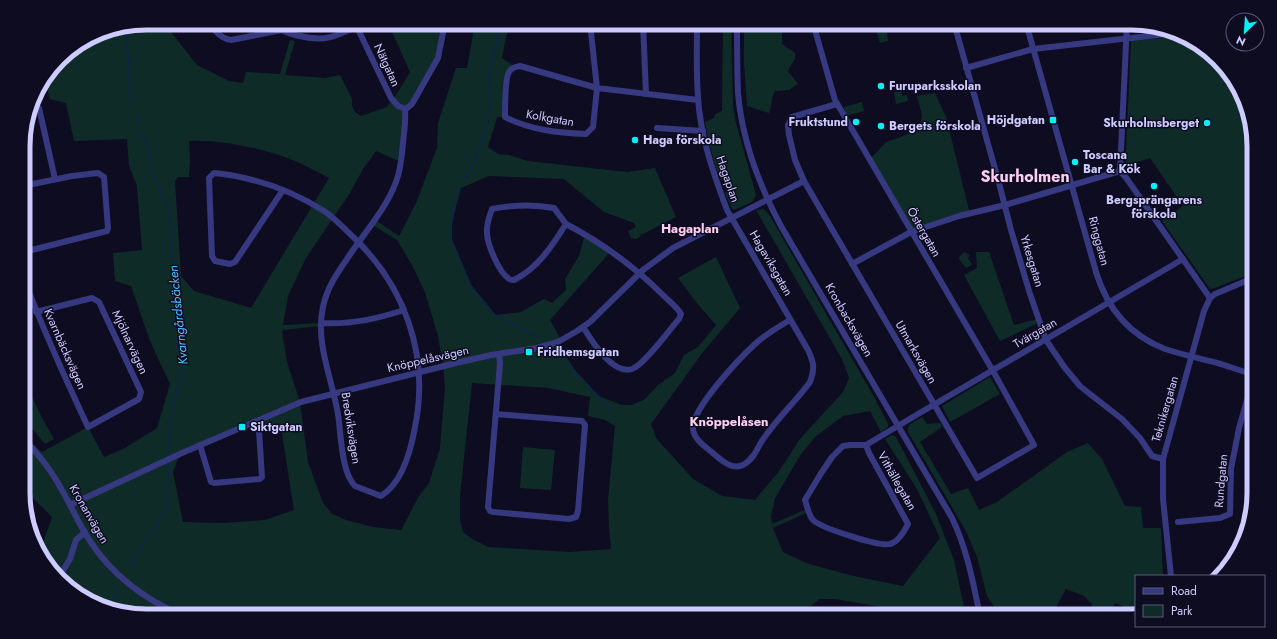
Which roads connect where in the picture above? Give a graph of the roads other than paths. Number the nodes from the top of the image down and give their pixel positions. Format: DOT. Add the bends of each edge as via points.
graph roads {
  1 [pos="215,30"];
  2 [pos="282,30"];
  3 [pos="346,30"];
  4 [pos="358,30"];
  5 [pos="444,30"];
  6 [pos="591,30"];
  7 [pos="643,30"];
  8 [pos="697,30"];
  9 [pos="737,30"];
  10 [pos="815,30"];
  11 [pos="956,30"];
  12 [pos="1028,30"];
  13 [pos="1127,30"];
  14 [pos="1163,35"];
  15 [pos="1126,39"];
  16 [pos="1034,49"];
  17 [pos="966,68"];
  18 [pos="597,88"];
  19 [pos="646,94"];
  20 [pos="698,100"];
  21 [pos="837,104"];
  22 [pos="37,107"];
  23 [pos="406,109"];
  24 [pos="657,128"];
  25 [pos="703,131"];
  26 [pos="1120,171"];
  27 [pos="55,180"];
  28 [pos="804,181"];
  29 [pos="30,185"];
  30 [pos="1072,185"];
  31 [pos="283,190"];
  32 [pos="767,199"];
  33 [pos="1005,205"];
  34 [pos="732,218"];
  35 [pos="566,224"];
  36 [pos="911,232"];
  37 [pos="359,242"];
  38 [pos="30,250"];
  39 [pos="1183,259"];
  40 [pos="852,264"];
  41 [pos="640,273"];
  42 [pos="1247,280"];
  43 [pos="30,296"];
  44 [pos="1210,298"];
  45 [pos="1108,302"];
  46 [pos="404,310"];
  47 [pos="36,312"];
  48 [pos="790,320"];
  49 [pos="321,323"];
  50 [pos="583,327"];
  51 [pos="1046,340"];
  52 [pos="499,354"];
  53 [pos="1191,356"];
  54 [pos="993,371"];
  55 [pos="418,372"];
  56 [pos="1247,374"];
  57 [pos="334,393"];
  58 [pos="1247,400"];
  59 [pos="934,405"];
  60 [pos="496,414"];
  61 [pos="256,421"];
  62 [pos="88,427"];
  63 [pos="898,427"];
  64 [pos="866,445"];
  65 [pos="1034,445"];
  66 [pos="200,446"];
  67 [pos="30,447"];
  68 [pos="1163,459"];
  69 [pos="70,505"];
  70 [pos="1178,522"];
  71 [pos="85,532"];
  72 [pos="62,573"];
  73 [pos="1171,575"];
  74 [pos="170,609"];
  75 [pos="978,609"];
  1 -- 2 [label="street" via="218,35 230,40"];
  2 -- 3 [label="street" via="320,40"];
  4 -- 23 [label="street, Nätgatan" via="391,98 398,106"];
  5 -- 23 [label="street" via="438,58 412,104"];
  6 -- 18 [label="street"];
  7 -- 19 [label="street"];
  8 -- 20 [label="street, Hagaplan"];
  9 -- 32 [label="street, Kronbacksvägen" via="740,109 750,154"];
  10 -- 21 [label="street, Östergatan"];
  11 -- 17 [label="street, Yrkesgatan"];
  12 -- 16 [label="street, Ringgatan"];
  13 -- 15 [label="street"];
  14 -- 15 [label="street"];
  15 -- 16 [label="street"];
  15 -- 26 [label="street"];
  16 -- 17 [label="street"];
  16 -- 30 [label="street, Ringgatan"];
  17 -- 33 [label="street, Yrkesgatan"];
  18 -- 18 [label="street, Kolkgatan" via="594,127 586,134 534,128 505,117 504,104 509,72 514,67 520,66"];
  18 -- 19 [label="street, Kolkgatan"];
  19 -- 20 [label="street, Kolkgatan"];
  20 -- 25 [label="street, Hagaplan"];
  21 -- 28 [label="street, Utmarksvägen" via="792,118 788,122 792,147"];
  21 -- 36 [label="street, Östergatan"];
  22 -- 27 [label="street"];
  23 -- 37 [label="street, Bredviksvägen" via="401,161 396,181 388,199"];
  24 -- 25 [label="street"];
  25 -- 34 [label="street, Hagaplan" via="714,173"];
  26 -- 30 [label="street"];
  26 -- 39 [label="street"];
  27 -- 29 [label="street"];
  27 -- 38 [label="street" via="98,173 104,177 107,231"];
  28 -- 32 [label="street"];
  28 -- 40 [label="street, Utmarksvägen"];
  30 -- 33 [label="street"];
  30 -- 45 [label="street, Ringgatan" via="1096,272"];
  31 -- 31 [label="street" via="232,175 214,173 209,178 212,256 215,261 230,264 235,262"];
  31 -- 37 [label="street" via="324,211"];
  32 -- 34 [label="street, Knöppelåsvägen"];
  32 -- 63 [label="street, Kronbacksvägen"];
  33 -- 36 [label="street" via="959,216"];
  33 -- 51 [label="street, Yrkesgatan"];
  34 -- 41 [label="street, Knöppelåsvägen" via="673,248"];
  34 -- 48 [label="street, Hagaviksgatan"];
  35 -- 35 [label="street" via="539,262 524,275 514,280 508,278 498,266 488,241 488,218 492,209 509,206 546,206 554,208"];
  35 -- 41 [label="street" via="601,244"];
  36 -- 40 [label="street"];
  36 -- 54 [label="street, Östergatan"];
  37 -- 46 [label="street, Bredviksvägen" via="384,272"];
  37 -- 49 [label="street, Bredviksvägen" via="332,283 324,302"];
  39 -- 44 [label="street"];
  39 -- 45 [label="street, Tvärgatan"];
  40 -- 59 [label="street, Utmarksvägen"];
  41 -- 50 [label="street, Knöppelåsvägen"];
  41 -- 50 [label="street" via="681,314 645,359 632,369 611,364 598,351"];
  42 -- 44 [label="street"];
  43 -- 47 [label="street, Kvarnbäcksvägen"];
  44 -- 53 [label="street, Teknikergatan"];
  45 -- 51 [label="street, Tvärgatan"];
  45 -- 53 [label="street, Ringgatan" via="1124,322 1146,340"];
  46 -- 49 [label="street" via="369,320"];
  46 -- 55 [label="street, Bredviksvägen" via="410,326"];
  47 -- 62 [label="street, Kvarnbäcksvägen"];
  47 -- 62 [label="street, Mjölnarvägen" via="92,298 100,302 141,392 139,399"];
  48 -- 48 [label="street, Hagaviksgatan" via="814,364 810,382 773,425 749,461 739,466 724,463 699,442 694,435 693,420 722,378 742,357 756,343"];
  49 -- 57 [label="street, Bredviksvägen" via="322,346"];
  50 -- 52 [label="street, Knöppelåsvägen" via="558,342"];
  51 -- 54 [label="street, Tvärgatan"];
  51 -- 68 [label="street, Yrkesgatan" via="1080,386 1122,419 1137,434 1152,456"];
  52 -- 55 [label="street, Knöppelåsvägen"];
  52 -- 60 [label="street"];
  53 -- 56 [label="street, Ringgatan"];
  53 -- 68 [label="street, Teknikergatan"];
  54 -- 59 [label="street, Tvärgatan"];
  54 -- 65 [label="street, Östergatan"];
  55 -- 57 [label="street, Knöppelåsvägen"];
  55 -- 57 [label="street, Bredviksvägen" via="418,410 409,451 397,479 380,496 355,486 349,478"];
  57 -- 61 [label="street, Knöppelåsvägen" via="301,402"];
  58 -- 70 [label="street, Rundgatan" via="1231,469 1230,514 1220,518"];
  59 -- 63 [label="street, Tvärgatan"];
  59 -- 65 [label="street, Utmarksvägen" via="976,478"];
  60 -- 60 [label="street" via="488,492 490,511 569,519 576,517 585,425 582,421"];
  61 -- 66 [label="street, Knöppelåsvägen"];
  61 -- 66 [label="street" via="259,431 262,477 260,479 214,484 211,482"];
  63 -- 64 [label="street, Vithällegatan"];
  63 -- 75 [label="street, Kronbacksvägen" via="956,528 967,557"];
  64 -- 64 [label="street, Vithällegatan" via="843,446 832,457 805,500 814,521 872,542 890,544 908,524"];
  66 -- 69 [label="street, Knöppelåsvägen"];
  67 -- 69 [label="street, Kronanvägen" via="50,470"];
  68 -- 73 [label="street, Teknikergatan" via="1163,499"];
  69 -- 71 [label="street, Kronanvägen"];
  71 -- 72 [label="street" via="76,540 70,559"];
  71 -- 74 [label="street, Kronanvägen" via="101,556 125,581"];
}
